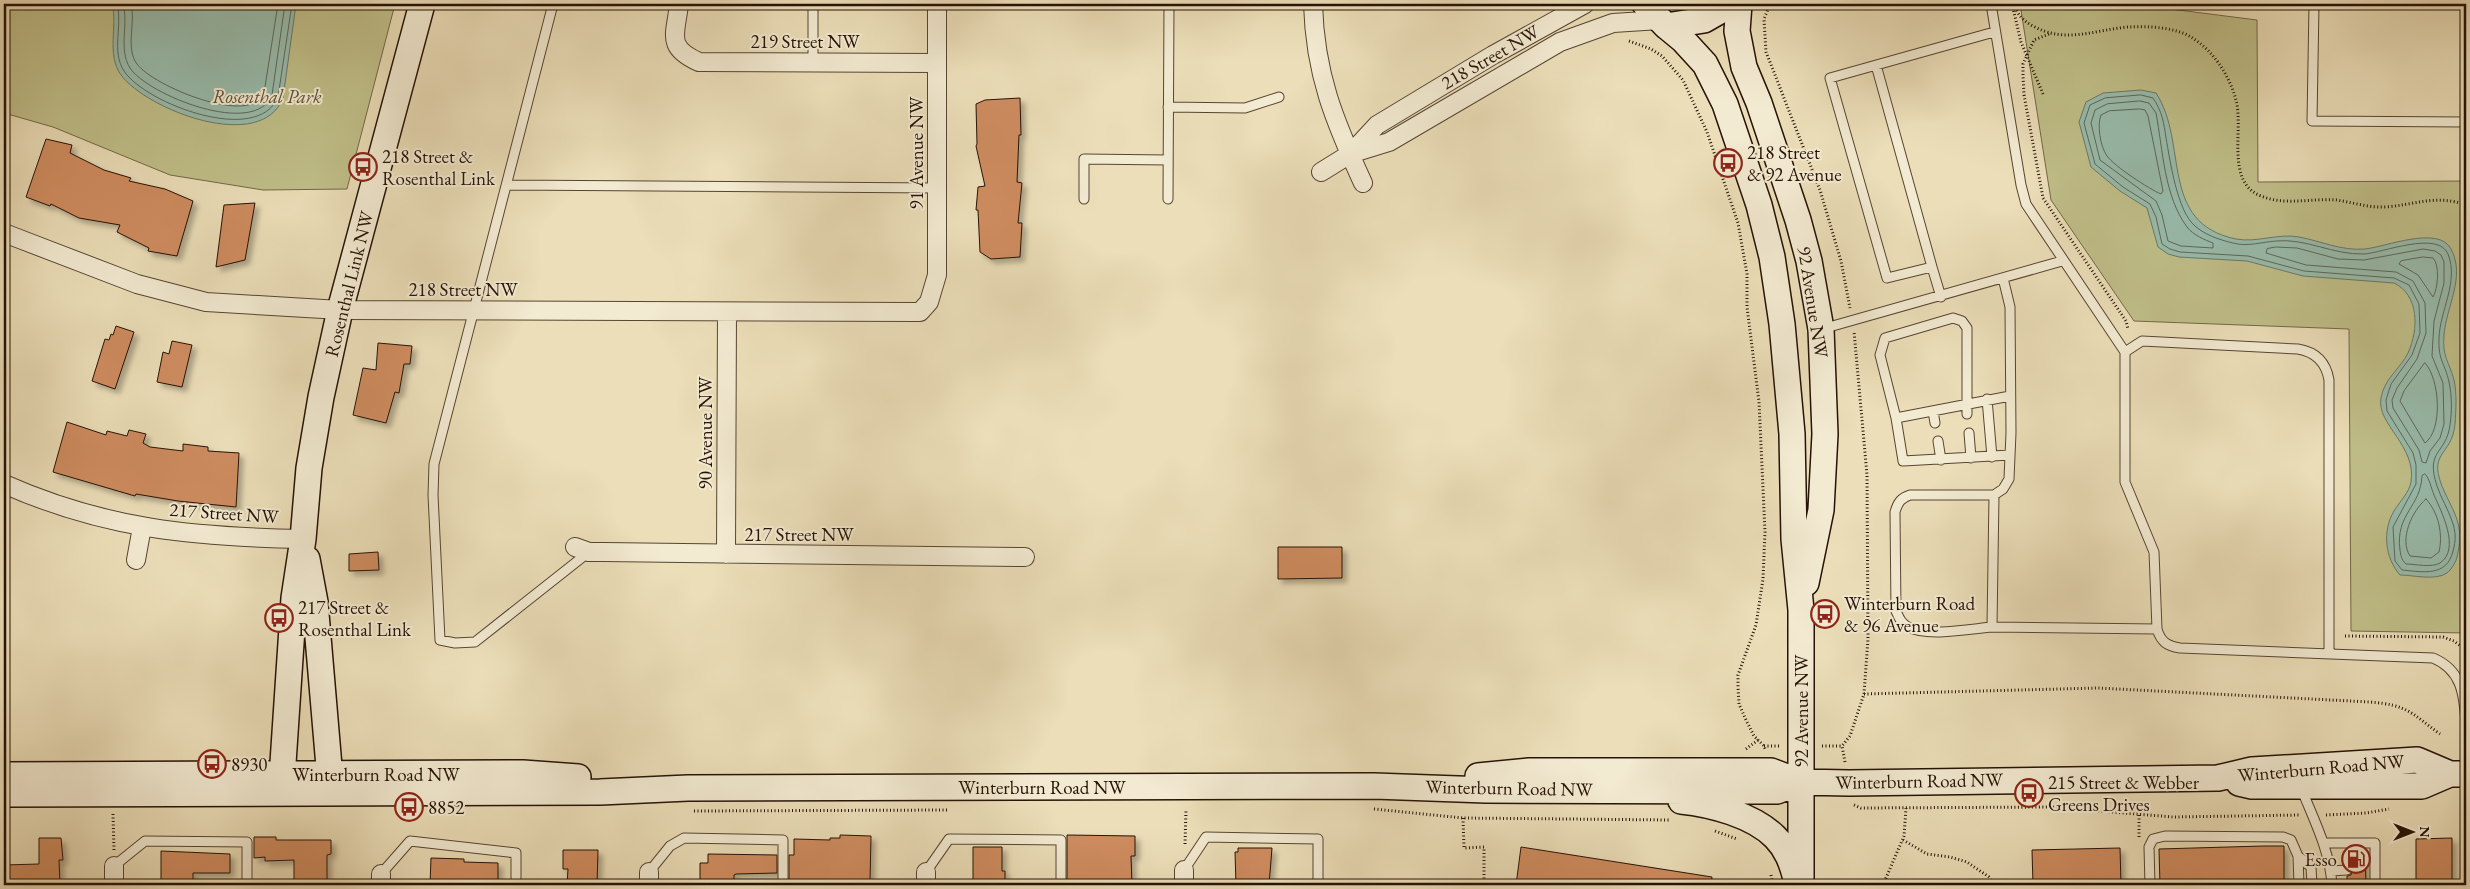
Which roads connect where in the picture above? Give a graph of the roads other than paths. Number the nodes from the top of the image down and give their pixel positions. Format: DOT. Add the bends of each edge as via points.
graph roads {
  1 [pos="422,4"];
  2 [pos="553,4"];
  3 [pos="678,4"];
  4 [pos="812,4"];
  5 [pos="937,4"];
  6 [pos="1169,4"];
  7 [pos="1313,4"];
  8 [pos="1585,4"];
  9 [pos="1732,4"];
  10 [pos="1739,4"];
  11 [pos="1991,4"];
  12 [pos="2314,4"];
  13 [pos="2466,4"];
  14 [pos="1657,17"];
  15 [pos="1994,32"];
  16 [pos="813,62"];
  17 [pos="937,63"];
  18 [pos="1876,65"];
  19 [pos="1279,97"];
  20 [pos="1168,107"];
  21 [pos="2466,122"];
  22 [pos="1350,154"];
  23 [pos="1168,160"];
  24 [pos="1321,172"];
  25 [pos="1363,183"];
  26 [pos="507,185"];
  27 [pos="937,188"];
  28 [pos="1084,199"];
  29 [pos="1168,199"];
  30 [pos="4,233"];
  31 [pos="2062,261"];
  32 [pos="1932,267"];
  33 [pos="2003,278"];
  34 [pos="1940,297"];
  35 [pos="929,302"];
  36 [pos="340,310"];
  37 [pos="475,311"];
  38 [pos="728,312"];
  39 [pos="1821,330"];
  40 [pos="2125,352"];
  41 [pos="2010,396"];
  42 [pos="1987,399"];
  43 [pos="1967,404"];
  44 [pos="1933,411"];
  45 [pos="1967,414"];
  46 [pos="1896,418"];
  47 [pos="1935,423"];
  48 [pos="1969,433"];
  49 [pos="1938,441"];
  50 [pos="2010,455"];
  51 [pos="1992,456"];
  52 [pos="1971,458"];
  53 [pos="1942,460"];
  54 [pos="4,484"];
  55 [pos="1994,495"];
  56 [pos="142,527"];
  57 [pos="303,539"];
  58 [pos="582,550"];
  59 [pos="726,554"];
  60 [pos="1025,557"];
  61 [pos="136,560"];
  62 [pos="1801,610"];
  63 [pos="1992,627"];
  64 [pos="2157,629"];
  65 [pos="2329,652"];
  66 [pos="2466,722"];
  67 [pos="2458,774"];
  68 [pos="4,775"];
  69 [pos="2218,778"];
  70 [pos="1800,782"];
  71 [pos="281,783"];
  72 [pos="331,783"];
  73 [pos="1396,786"];
  74 [pos="2300,786"];
  75 [pos="1607,790"];
  76 [pos="4,794"];
  77 [pos="2324,843"];
  78 [pos="2298,856"];
  79 [pos="114,866"];
  80 [pos="2347,870"];
  81 [pos="2331,871"];
  82 [pos="1184,878"];
  83 [pos="649,879"];
  84 [pos="926,879"];
  85 [pos="381,880"];
  86 [pos="114,885"];
  87 [pos="247,885"];
  88 [pos="516,885"];
  89 [pos="783,885"];
  90 [pos="1061,885"];
  91 [pos="1318,885"];
  92 [pos="1800,885"];
  93 [pos="2150,885"];
  94 [pos="2299,885"];
  95 [pos="2312,885"];
  96 [pos="2332,885"];
  97 [pos="2376,885"];
  1 -- 36 [label="main road, Rosenthal Link NW"];
  2 -- 26 [label="lane"];
  3 -- 16 [label="street, 219 Street NW" via="674,28 677,49 685,56 699,62"];
  4 -- 16 [label="lane"];
  5 -- 17 [label="street, 91 Avenue NW"];
  6 -- 20 [label="lane"];
  7 -- 22 [label="street" via="1320,75"];
  8 -- 22 [label="street, 218 Street NW" via="1377,125"];
  9 -- 14 [label="main road" via="1704,20"];
  10 -- 39 [label="main road, 92 Avenue NW" via="1737,31 1744,67 1798,220 1809,260"];
  11 -- 15 [label="lane"];
  12 -- 21 [label="lane" via="2312,121"];
  13 -- 21 [label="lane"];
  14 -- 22 [label="street, 218 Street NW" via="1613,23 1560,42 1389,142"];
  14 -- 62 [label="main road, 92 Avenue NW" via="1705,64 1722,96 1759,205 1772,257 1792,434 1794,539"];
  15 -- 18 [label="lane"];
  15 -- 31 [label="lane" via="2026,204"];
  16 -- 17 [label="street, 219 Street NW"];
  17 -- 27 [label="street, 91 Avenue NW"];
  18 -- 32 [label="lane"];
  18 -- 32 [label="lane" via="1830,78 1887,278"];
  19 -- 20 [label="lane" via="1245,108"];
  20 -- 23 [label="lane"];
  22 -- 24 [label="street, 218 Street NW"];
  22 -- 25 [label="street"];
  23 -- 28 [label="lane" via="1084,159"];
  23 -- 29 [label="lane"];
  26 -- 27 [label="lane"];
  26 -- 37 [label="lane"];
  27 -- 35 [label="street, 91 Avenue NW" via="937,275"];
  30 -- 36 [label="street, 218 Street NW" via="128,281 171,294 206,302"];
  31 -- 33 [label="lane"];
  31 -- 40 [label="lane"];
  32 -- 34 [label="lane"];
  33 -- 34 [label="lane"];
  33 -- 41 [label="lane" via="2010,307"];
  34 -- 39 [label="lane"];
  35 -- 38 [label="street, 218 Street NW" via="920,312 906,314"];
  36 -- 37 [label="street, 218 Street NW"];
  36 -- 57 [label="main road, Rosenthal Link NW" via="309,468"];
  37 -- 38 [label="street, 218 Street NW"];
  37 -- 58 [label="lane" via="434,464 440,640 475,642"];
  38 -- 59 [label="street, 90 Avenue NW"];
  39 -- 62 [label="main road, 92 Avenue NW" via="1825,434 1821,510"];
  40 -- 64 [label="lane" via="2125,482 2154,552"];
  40 -- 65 [label="lane" via="2142,341 2298,349 2310,351 2327,368"];
  41 -- 42 [label="lane"];
  41 -- 50 [label="lane"];
  42 -- 43 [label="lane"];
  42 -- 51 [label="lane"];
  43 -- 44 [label="lane"];
  43 -- 45 [label="lane"];
  43 -- 46 [label="lane" via="1967,328 1962,321 1953,318 1885,338 1880,355"];
  44 -- 46 [label="lane"];
  44 -- 47 [label="lane"];
  46 -- 53 [label="lane" via="1903,461"];
  48 -- 52 [label="lane"];
  49 -- 53 [label="lane"];
  50 -- 51 [label="lane"];
  50 -- 55 [label="lane" via="2009,479"];
  51 -- 52 [label="lane"];
  52 -- 53 [label="lane"];
  54 -- 56 [label="street, 217 Street NW" via="48,503"];
  55 -- 63 [label="lane"];
  55 -- 63 [label="lane" via="1910,495 1897,503 1895,512 1896,611 1900,621 1921,631"];
  56 -- 57 [label="street, 217 Street NW" via="210,536"];
  56 -- 61 [label="street, 217 Street NW"];
  57 -- 71 [label="main road, Rosenthal Link NW" via="294,598"];
  57 -- 72 [label="main road, Rosenthal Link NW" via="315,602"];
  58 -- 59 [label="street, 217 Street NW"];
  59 -- 60 [label="street, 217 Street NW"];
  62 -- 70 [label="main road, 92 Avenue NW"];
  63 -- 64 [label="lane"];
  64 -- 65 [label="lane" via="2160,639 2169,646 2180,648"];
  65 -- 66 [label="lane" via="2421,656 2442,662 2456,675 2462,687"];
  67 -- 69 [label="main road, Winterburn Road NW" via="2417,760 2252,770"];
  67 -- 74 [label="main road, Winterburn Road NW" via="2422,786"];
  68 -- 71 [label="main road, Winterburn Road NW"];
  69 -- 70 [label="main road, Winterburn Road NW"];
  69 -- 74 [label="main road, Winterburn Road NW" via="2252,786"];
  70 -- 73 [label="main road, Winterburn Road NW" via="1771,771 1528,771"];
  70 -- 75 [label="main road, Winterburn Road NW" via="1777,791"];
  70 -- 92 [label="main road, 92 Avenue NW"];
  71 -- 72 [label="main road, Winterburn Road NW"];
  71 -- 76 [label="main road, Winterburn Road NW"];
  72 -- 73 [label="main road, Winterburn Road NW" via="600,792 687,799"];
  73 -- 75 [label="main road, Winterburn Road NW"];
  74 -- 77 [label="lane"];
  75 -- 92 [label="main road" via="1691,802 1756,824 1783,846"];
  77 -- 81 [label="lane"];
  77 -- 97 [label="lane" via="2375,843 2370,868"];
  78 -- 93 [label="lane" via="2291,840 2283,837 2165,836 2153,839 2149,847"];
  78 -- 94 [label="lane"];
  78 -- 95 [label="lane" via="2311,866"];
  79 -- 86 [label="street"];
  79 -- 87 [label="lane" via="145,841 247,842"];
  80 -- 81 [label="lane"];
  81 -- 96 [label="lane"];
  82 -- 91 [label="lane" via="1206,837 1318,839"];
  83 -- 89 [label="lane" via="670,846 684,838 783,840"];
  84 -- 90 [label="lane" via="949,839 1061,840"];
  85 -- 88 [label="lane" via="410,841 516,853"];
}
